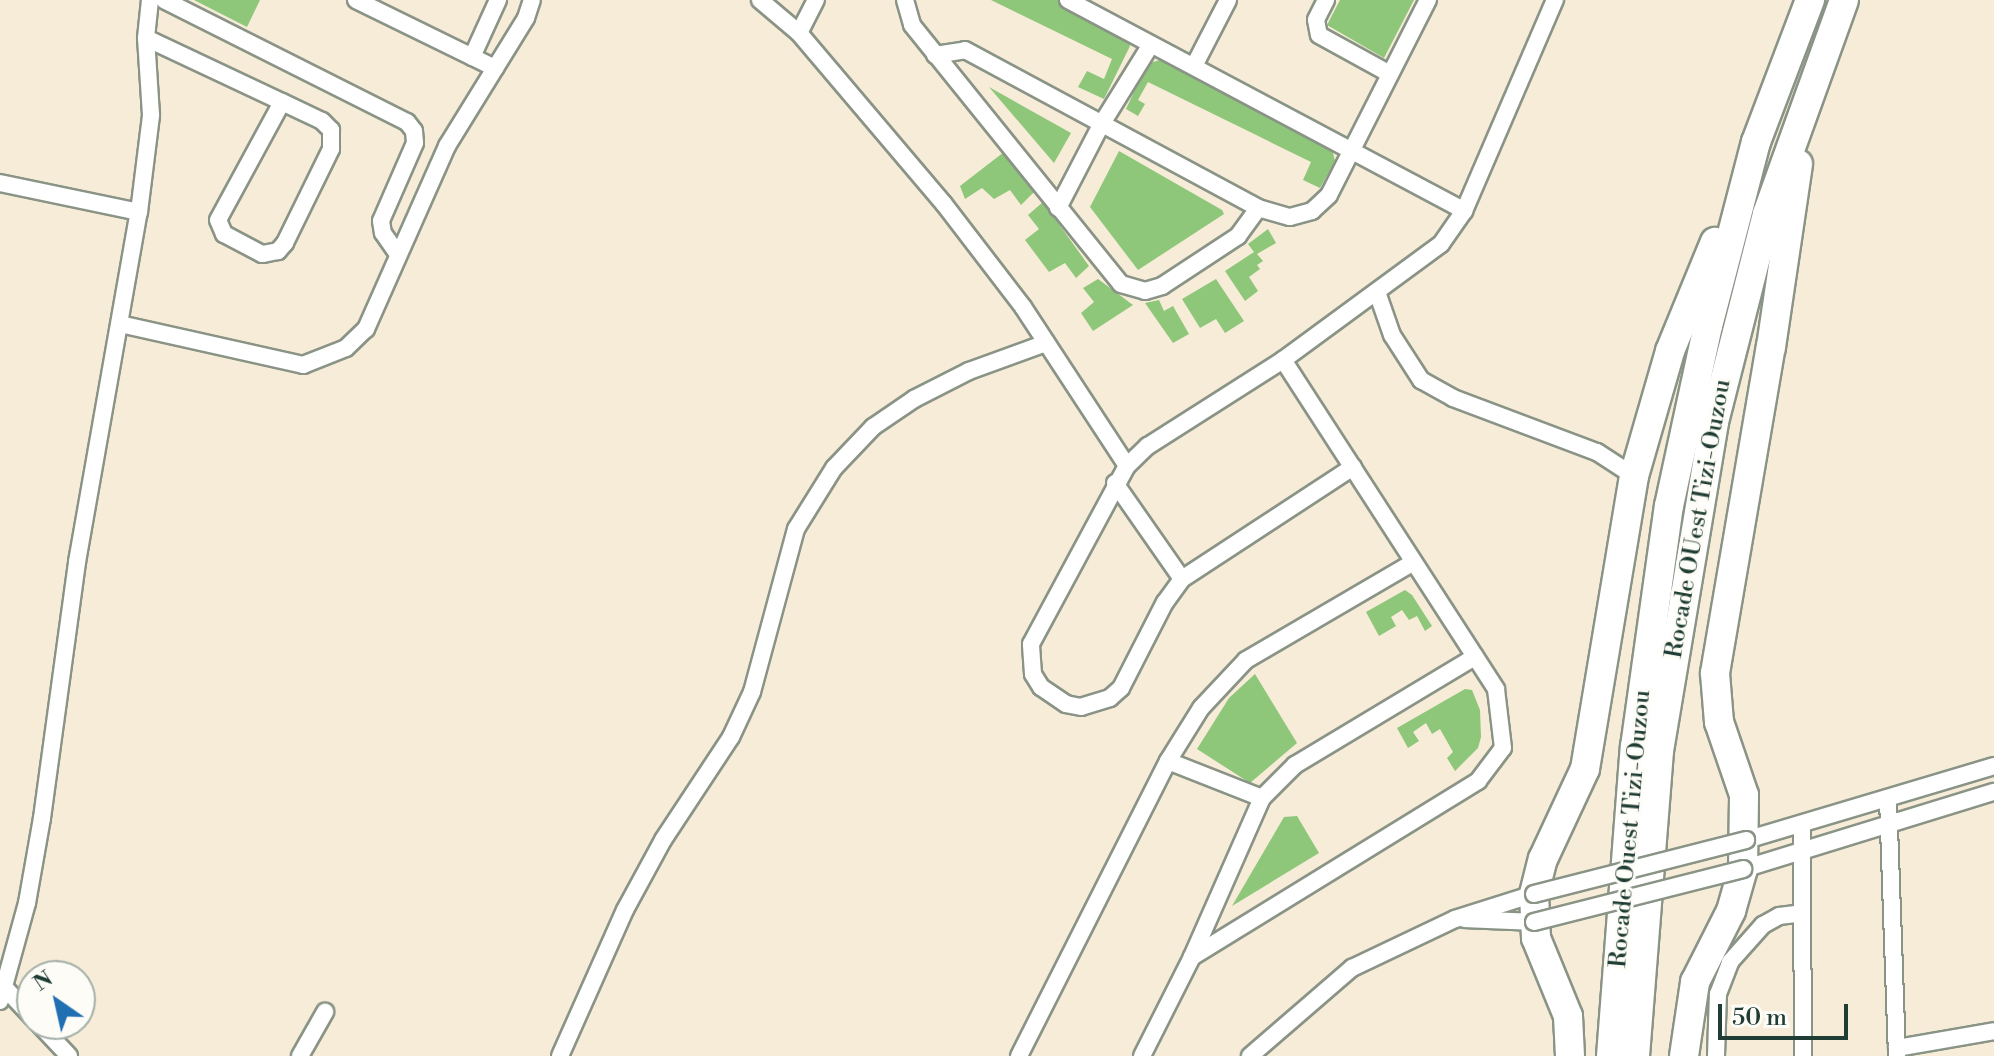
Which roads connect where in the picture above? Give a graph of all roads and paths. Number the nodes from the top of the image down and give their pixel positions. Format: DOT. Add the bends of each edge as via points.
graph roads {
  1 [pos="150,0"];
  2 [pos="164,0"];
  3 [pos="356,0"];
  4 [pos="498,0"];
  5 [pos="532,0"];
  6 [pos="760,0"];
  7 [pos="816,0"];
  8 [pos="905,0"];
  9 [pos="1068,0"];
  10 [pos="1228,0"];
  11 [pos="1326,0"];
  12 [pos="1428,0"];
  13 [pos="1555,0"];
  14 [pos="1810,0"];
  15 [pos="1844,0"];
  16 [pos="799,33"];
  17 [pos="146,38"];
  18 [pos="1150,46"];
  19 [pos="935,55"];
  20 [pos="472,57"];
  21 [pos="1194,66"];
  22 [pos="495,68"];
  23 [pos="1390,74"];
  24 [pos="282,102"];
  25 [pos="1805,103"];
  26 [pos="1101,125"];
  27 [pos="1756,142"];
  28 [pos="1351,150"];
  29 [pos="0,183"];
  30 [pos="1058,208"];
  31 [pos="1258,208"];
  32 [pos="1464,211"];
  33 [pos="139,212"];
  34 [pos="397,253"];
  35 [pos="1377,292"];
  36 [pos="120,324"];
  37 [pos="1046,343"];
  38 [pos="1283,360"];
  39 [pos="1127,466"];
  40 [pos="1353,467"];
  41 [pos="1634,476"];
  42 [pos="1115,483"];
  43 [pos="1414,562"];
  44 [pos="1182,579"];
  45 [pos="1475,657"];
  46 [pos="1168,761"];
  47 [pos="1994,766"];
  48 [pos="1994,792"];
  49 [pos="1262,798"];
  50 [pos="1888,798"];
  51 [pos="1802,824"];
  52 [pos="1889,825"];
  53 [pos="1746,840"];
  54 [pos="1802,852"];
  55 [pos="1743,869"];
  56 [pos="1534,908"];
  57 [pos="1802,913"];
  58 [pos="1455,919"];
  59 [pos="1192,957"];
  60 [pos="3,995"];
  61 [pos="325,1012"];
  62 [pos="1994,1031"];
  63 [pos="54,1040"];
  64 [pos="1897,1052"];
  65 [pos="69,1056"];
  66 [pos="300,1056"];
  67 [pos="560,1056"];
  68 [pos="1019,1056"];
  69 [pos="1142,1056"];
  70 [pos="1250,1056"];
  71 [pos="1570,1056"];
  72 [pos="1611,1056"];
  73 [pos="1635,1056"];
  74 [pos="1684,1056"];
  75 [pos="1716,1056"];
  76 [pos="1803,1056"];
  1 -- 17 [label="street"];
  2 -- 34 [label="street" via="407,122 415,143 381,221"];
  3 -- 20 [label="street"];
  4 -- 20 [label="street"];
  5 -- 22 [label="street"];
  6 -- 16 [label="street"];
  7 -- 16 [label="street"];
  8 -- 19 [label="street" via="907,17"];
  9 -- 18 [label="street"];
  10 -- 21 [label="street"];
  11 -- 23 [label="street" via="1316,20 1319,35"];
  12 -- 23 [label="street"];
  13 -- 32 [label="street"];
  14 -- 27 [label="highway, Rocade Ouest Tizi-Ouzou"];
  15 -- 25 [label="highway, Rocade OUest Tizi-Ouzou"];
  16 -- 37 [label="street" via="944,204"];
  17 -- 24 [label="street"];
  17 -- 33 [label="street" via="151,115"];
  18 -- 21 [label="street"];
  18 -- 26 [label="street"];
  19 -- 26 [label="street" via="965,50"];
  19 -- 30 [label="street"];
  20 -- 22 [label="street"];
  21 -- 28 [label="street"];
  22 -- 34 [label="street" via="447,146"];
  23 -- 28 [label="street"];
  24 -- 24 [label="street" via="327,125 333,143 285,243 278,251 262,254 224,234 218,220"];
  25 -- 53 [label="highway" via="1771,347 1715,673 1719,722 1744,795"];
  25 -- 73 [label="highway, Rocade OUest Tizi-Ouzou" via="1735,330 1696,519 1659,751"];
  26 -- 30 [label="street"];
  26 -- 31 [label="street"];
  27 -- 41 [label="highway" via="1670,351"];
  27 -- 72 [label="highway, Rocade Ouest Tizi-Ouzou" via="1669,506 1635,747"];
  28 -- 31 [label="street" via="1329,195 1312,211 1290,217"];
  28 -- 32 [label="street"];
  29 -- 33 [label="street"];
  30 -- 31 [label="street" via="1121,284 1145,291 1162,286 1238,236"];
  32 -- 35 [label="street" via="1431,254"];
  33 -- 36 [label="street"];
  34 -- 36 [label="street" via="366,329 346,348 303,365"];
  35 -- 38 [label="street"];
  35 -- 41 [label="street" via="1392,335 1421,380 1453,398 1597,452"];
  36 -- 60 [label="street" via="77,562 45,804"];
  37 -- 39 [label="street"];
  37 -- 67 [label="street" via="969,371 914,399 873,427 834,468 796,529 752,692 731,737 663,840 625,910"];
  38 -- 39 [label="street" via="1148,446"];
  38 -- 40 [label="street"];
  39 -- 42 [label="street"];
  40 -- 43 [label="street"];
  40 -- 44 [label="street"];
  41 -- 56 [label="highway" via="1585,769 1543,859"];
  42 -- 44 [label="street"];
  42 -- 44 [label="street" via="1031,644 1033,674 1041,687 1066,704 1081,707 1110,698 1121,688"];
  43 -- 45 [label="street"];
  43 -- 46 [label="street" via="1246,660 1201,708"];
  45 -- 49 [label="street" via="1295,765"];
  45 -- 59 [label="street" via="1496,689 1503,748 1478,781"];
  46 -- 49 [label="street"];
  46 -- 68 [label="street"];
  47 -- 50 [label="street"];
  48 -- 52 [label="street"];
  49 -- 59 [label="street"];
  50 -- 51 [label="street"];
  50 -- 52 [label="street"];
  51 -- 53 [label="street"];
  51 -- 54 [label="street"];
  52 -- 54 [label="street"];
  52 -- 64 [label="street"];
  53 -- 55 [label="highway"];
  53 -- 56 [label="street, bridge"];
  54 -- 55 [label="street"];
  54 -- 57 [label="street"];
  55 -- 56 [label="street, bridge"];
  55 -- 74 [label="highway" via="1731,911 1695,982"];
  56 -- 58 [label="street"];
  56 -- 58 [label="street"];
  56 -- 71 [label="highway" via="1541,952 1568,1016"];
  57 -- 75 [label="street" via="1763,925 1730,962 1718,994"];
  57 -- 76 [label="street"];
  58 -- 70 [label="street" via="1352,968"];
  59 -- 69 [label="street"];
  61 -- 66 [label="street"];
  62 -- 64 [label="street"];
  63 -- 65 [label="street"];
}
